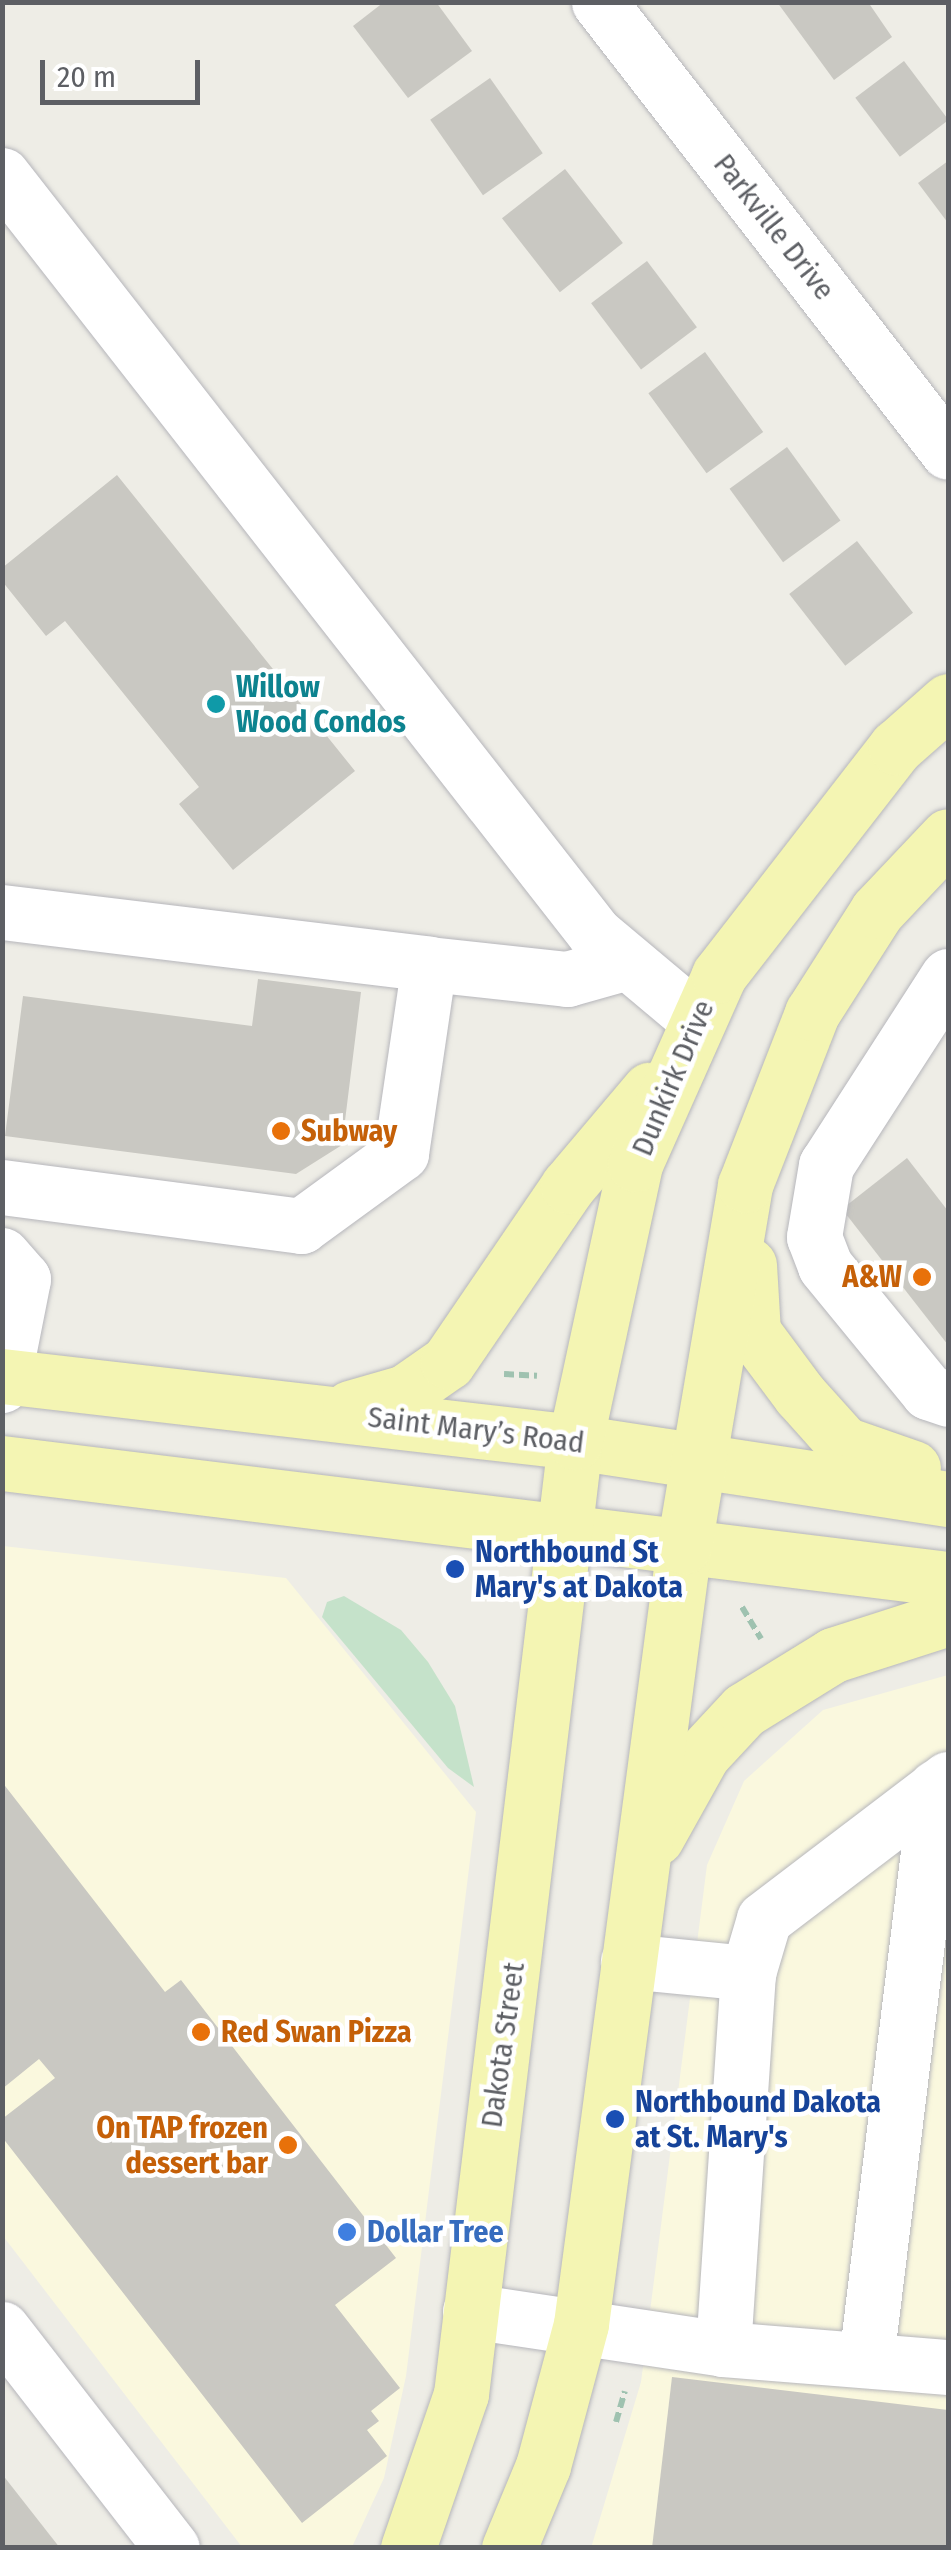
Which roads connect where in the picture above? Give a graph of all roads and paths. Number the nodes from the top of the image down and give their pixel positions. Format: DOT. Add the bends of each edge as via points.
graph roads {
  1 [pos="599,2"];
  2 [pos="2,175"];
  3 [pos="948,452"];
  4 [pos="948,701"];
  5 [pos="948,836"];
  6 [pos="2,912"];
  7 [pos="624,963"];
  8 [pos="429,964"];
  9 [pos="948,976"];
  10 [pos="684,1039"];
  11 [pos="744,1185"];
  12 [pos="2,1188"];
  13 [pos="2,1254"];
  14 [pos="5,1379"];
  15 [pos="948,1399"];
  16 [pos="331,1413"];
  17 [pos="575,1442"];
  18 [pos="698,1458"];
  19 [pos="2,1463"];
  20 [pos="948,1480"];
  21 [pos="948,1499"];
  22 [pos="565,1534"];
  23 [pos="684,1546"];
  24 [pos="948,1579"];
  25 [pos="948,1618"];
  26 [pos="942,1783"];
  27 [pos="637,1882"];
  28 [pos="628,1962"];
  29 [pos="748,1972"];
  30 [pos="470,2311"];
  31 [pos="581,2324"];
  32 [pos="2,2329"];
  33 [pos="723,2348"];
  34 [pos="866,2360"];
  35 [pos="948,2367"];
  36 [pos="172,2548"];
  37 [pos="408,2548"];
  38 [pos="508,2548"];
  1 -- 3 [label="street, Parkville Drive"];
  2 -- 7 [label="street"];
  4 -- 10 [label="main road, Dunkirk Drive" via="896,747"];
  5 -- 11 [label="main road" via="877,910 812,1014"];
  6 -- 8 [label="street"];
  7 -- 8 [label="street" via="568,978"];
  7 -- 10 [label="street"];
  8 -- 12 [label="street" via="402,1154 301,1226"];
  9 -- 15 [label="street" via="826,1165 814,1238 825,1266 928,1392"];
  10 -- 16 [label="main road" via="568,1186 448,1362 404,1392"];
  10 -- 17 [label="main road, Dunkirk Drive" via="618,1225"];
  11 -- 18 [label="main road"];
  11 -- 20 [label="main road" via="753,1332 844,1444"];
  13 -- 14 [label="street" via="24,1279"];
  14 -- 16 [label="main road, Saint Mary’s Road"];
  16 -- 17 [label="main road, Saint Mary’s Road"];
  17 -- 18 [label="main road, Saint Mary’s Road"];
  17 -- 22 [label="main road, Dunkirk Drive"];
  18 -- 21 [label="main road, Saint Mary’s Road"];
  18 -- 23 [label="main road"];
  19 -- 22 [label="main road"];
  22 -- 23 [label="main road"];
  22 -- 30 [label="main road, Dakota Street"];
  23 -- 24 [label="main road"];
  23 -- 27 [label="main road"];
  25 -- 27 [label="main road" via="833,1656 744,1710 671,1803"];
  26 -- 29 [label="street" via="764,1919"];
  26 -- 34 [label="street"];
  27 -- 28 [label="main road"];
  28 -- 29 [label="street"];
  28 -- 31 [label="main road"];
  29 -- 33 [label="street"];
  30 -- 31 [label="street"];
  30 -- 37 [label="main road, Dakota Street" via="456,2410"];
  31 -- 33 [label="street"];
  31 -- 38 [label="main road" via="543,2466"];
  32 -- 36 [label="street"];
  33 -- 34 [label="street"];
  34 -- 35 [label="street"];
}
